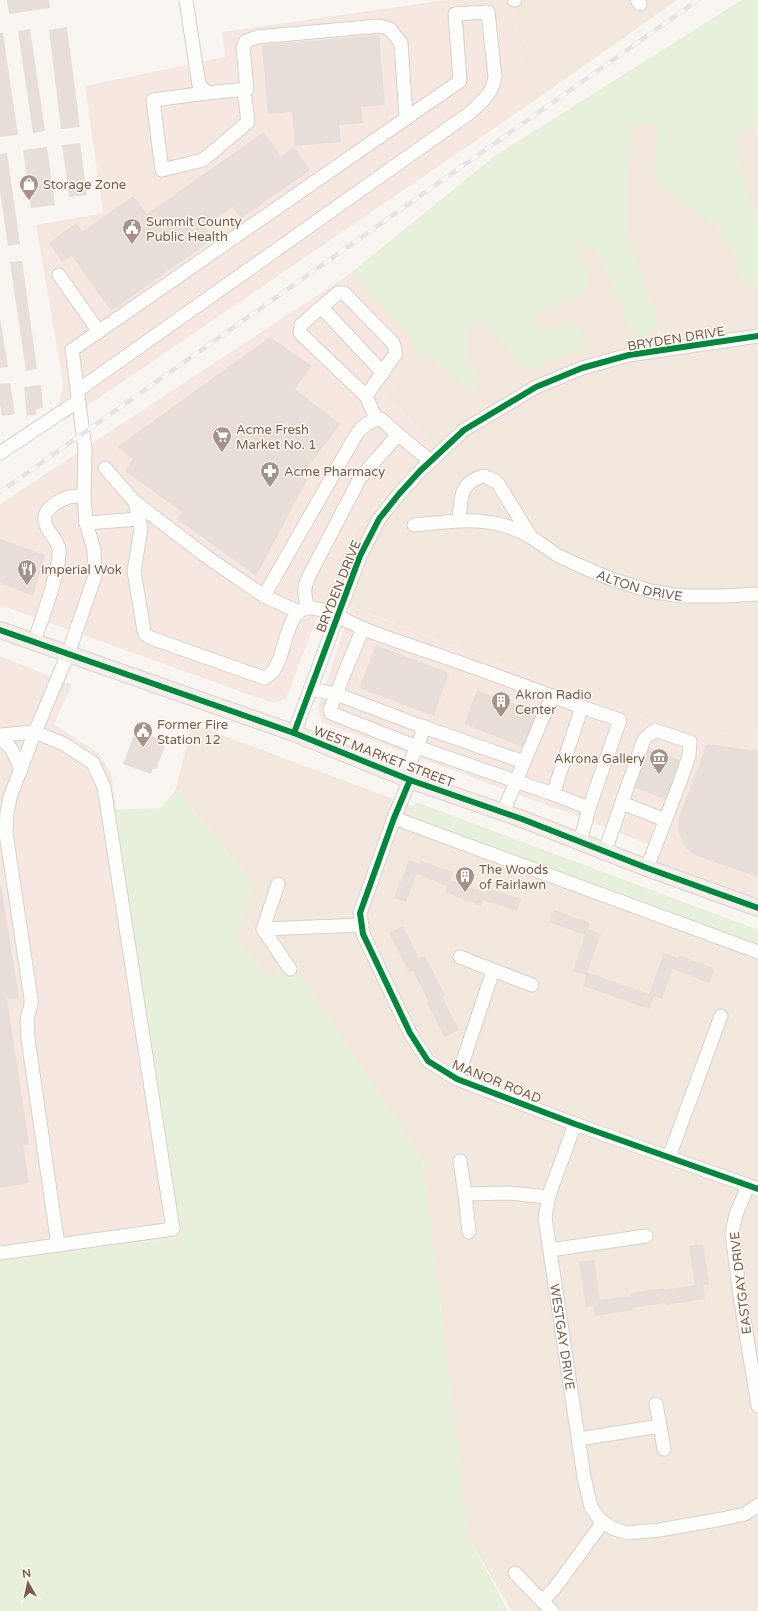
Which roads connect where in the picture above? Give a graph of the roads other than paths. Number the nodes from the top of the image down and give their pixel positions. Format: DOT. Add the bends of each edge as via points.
graph roads {
  1 [pos="186,0"];
  2 [pos="487,6"];
  3 [pos="244,90"];
  4 [pos="208,93"];
  5 [pos="406,117"];
  6 [pos="59,275"];
  7 [pos="320,308"];
  8 [pos="99,332"];
  9 [pos="758,336"];
  10 [pos="384,373"];
  11 [pos="78,396"];
  12 [pos="366,396"];
  13 [pos="376,420"];
  14 [pos="394,431"];
  15 [pos="0,452"];
  16 [pos="430,461"];
  17 [pos="105,468"];
  18 [pos="84,496"];
  19 [pos="135,502"];
  20 [pos="136,519"];
  21 [pos="459,520"];
  22 [pos="86,523"];
  23 [pos="414,525"];
  24 [pos="531,537"];
  25 [pos="758,594"];
  26 [pos="264,596"];
  27 [pos="303,610"];
  28 [pos="336,616"];
  29 [pos="363,628"];
  30 [pos="0,630"];
  31 [pos="34,642"];
  32 [pos="68,654"];
  33 [pos="310,690"];
  34 [pos="336,694"];
  35 [pos="552,696"];
  36 [pos="582,707"];
  37 [pos="425,727"];
  38 [pos="35,732"];
  39 [pos="294,733"];
  40 [pos="0,735"];
  41 [pos="0,739"];
  42 [pos="417,747"];
  43 [pos="524,762"];
  44 [pos="20,770"];
  45 [pos="407,778"];
  46 [pos="515,782"];
  47 [pos="553,794"];
  48 [pos="622,803"];
  49 [pos="589,808"];
  50 [pos="502,812"];
  51 [pos="394,818"];
  52 [pos="665,820"];
  53 [pos="580,842"];
  54 [pos="605,851"];
  55 [pos="647,868"];
  56 [pos="5,869"];
  57 [pos="278,884"];
  58 [pos="758,908"];
  59 [pos="362,926"];
  60 [pos="263,929"];
  61 [pos="758,952"];
  62 [pos="460,958"];
  63 [pos="290,969"];
  64 [pos="493,971"];
  65 [pos="532,985"];
  66 [pos="721,1016"];
  67 [pos="456,1078"];
  68 [pos="575,1124"];
  69 [pos="669,1157"];
  70 [pos="460,1161"];
  71 [pos="753,1188"];
  72 [pos="465,1194"];
  73 [pos="548,1197"];
  74 [pos="469,1232"];
  75 [pos="646,1236"];
  76 [pos="58,1245"];
  77 [pos="550,1250"];
  78 [pos="0,1253"];
  79 [pos="656,1404"];
  80 [pos="758,1406"];
  81 [pos="660,1426"];
  82 [pos="579,1439"];
  83 [pos="664,1449"];
  84 [pos="758,1505"];
  85 [pos="603,1522"];
  86 [pos="515,1574"];
  87 [pos="542,1601"];
  88 [pos="552,1611"];
  1 -- 4 [label="street" via="199,85"];
  2 -- 5 [label="street" via="455,14 460,81"];
  2 -- 11 [label="street" via="495,77 489,94 471,112"];
  3 -- 4 [label="street"];
  3 -- 4 [label="street" via="248,122 203,160 162,170 153,100"];
  3 -- 5 [label="street" via="247,89 243,47 246,41 257,37 379,26 390,29 402,43"];
  5 -- 8 [label="street"];
  6 -- 8 [label="street"];
  7 -- 10 [label="street"];
  7 -- 10 [label="street" via="338,293 344,293 393,343 396,353"];
  7 -- 12 [label="street" via="301,325 300,333"];
  8 -- 11 [label="street" via="72,350"];
  9 -- 16 [label="street, BRYDEN DRIVE" via="629,356 582,368 524,394 464,430"];
  10 -- 12 [label="street"];
  11 -- 15 [label="street"];
  11 -- 18 [label="street" via="85,449"];
  12 -- 13 [label="street"];
  13 -- 14 [label="street" via="382,419"];
  13 -- 26 [label="street" via="361,428 356,435"];
  14 -- 16 [label="street"];
  14 -- 27 [label="street" via="395,438 360,478 309,576 304,586"];
  16 -- 28 [label="street, BRYDEN DRIVE" via="379,519 360,556"];
  17 -- 19 [label="street"];
  18 -- 22 [label="street"];
  18 -- 31 [label="street" via="68,497 50,508 45,515 46,527 59,548 59,558"];
  19 -- 20 [label="street"];
  19 -- 26 [label="street" via="207,557"];
  20 -- 22 [label="street"];
  20 -- 27 [label="street" via="139,519 141,530 134,571 145,634 264,678 272,673 295,616"];
  21 -- 23 [label="street"];
  21 -- 24 [label="street, ALTON DRIVE" via="478,520 509,527"];
  21 -- 24 [label="street, ALTON DRIVE" via="461,494 466,485 484,476 497,482"];
  22 -- 32 [label="street" via="94,550 95,576"];
  24 -- 25 [label="street, ALTON DRIVE" via="557,555 578,565 610,579 650,591 682,596"];
  26 -- 27 [label="street"];
  27 -- 28 [label="street"];
  28 -- 29 [label="street"];
  28 -- 33 [label="street, BRYDEN DRIVE"];
  29 -- 34 [label="street"];
  29 -- 35 [label="street"];
  30 -- 31 [label="main road, WEST MARKET STREET"];
  31 -- 32 [label="main road, WEST MARKET STREET"];
  32 -- 38 [label="street"];
  32 -- 39 [label="main road, WEST MARKET STREET"];
  33 -- 34 [label="street"];
  33 -- 39 [label="street, BRYDEN DRIVE"];
  34 -- 37 [label="street"];
  34 -- 42 [label="street" via="330,707 331,713"];
  35 -- 36 [label="street"];
  35 -- 43 [label="street"];
  36 -- 47 [label="street"];
  36 -- 49 [label="street" via="620,720"];
  37 -- 42 [label="street, MANOR ROAD"];
  37 -- 43 [label="street"];
  38 -- 40 [label="street"];
  38 -- 44 [label="street"];
  38 -- 76 [label="street" via="64,744 93,763 104,787 173,1229"];
  39 -- 45 [label="main road, WEST MARKET STREET"];
  41 -- 44 [label="street" via="6,742 14,754"];
  42 -- 45 [label="street, MANOR ROAD"];
  42 -- 46 [label="street"];
  43 -- 46 [label="street"];
  44 -- 56 [label="street" via="7,813"];
  45 -- 50 [label="main road, WEST MARKET STREET"];
  45 -- 51 [label="street, MANOR ROAD"];
  46 -- 47 [label="street"];
  46 -- 50 [label="street"];
  47 -- 49 [label="street"];
  48 -- 52 [label="street"];
  48 -- 52 [label="street" via="644,739 655,730 690,742 687,763"];
  48 -- 54 [label="street"];
  49 -- 53 [label="street"];
  50 -- 53 [label="main road, WEST MARKET STREET"];
  51 -- 59 [label="street, MANOR ROAD" via="360,913"];
  51 -- 61 [label="street"];
  52 -- 55 [label="street"];
  53 -- 54 [label="main road, WEST MARKET STREET"];
  54 -- 55 [label="main road, WEST MARKET STREET"];
  55 -- 58 [label="main road, WEST MARKET STREET"];
  56 -- 76 [label="street" via="32,1006 28,1015 28,1039"];
  57 -- 60 [label="street"];
  59 -- 60 [label="street"];
  59 -- 67 [label="street, MANOR ROAD" via="363,934 410,1033 428,1062"];
  60 -- 63 [label="street"];
  62 -- 64 [label="street"];
  64 -- 65 [label="street"];
  64 -- 67 [label="street"];
  66 -- 69 [label="street"];
  67 -- 68 [label="street, MANOR ROAD"];
  68 -- 69 [label="street, MANOR ROAD"];
  68 -- 73 [label="street, WESTGAY DRIVE"];
  69 -- 71 [label="street, MANOR ROAD"];
  70 -- 72 [label="street"];
  71 -- 80 [label="street, EASTGAY DRIVE" via="736,1214 732,1232"];
  72 -- 73 [label="street"];
  72 -- 74 [label="street"];
  73 -- 77 [label="street, WESTGAY DRIVE" via="545,1218"];
  75 -- 77 [label="street"];
  76 -- 78 [label="street"];
  77 -- 82 [label="street, WESTGAY DRIVE"];
  79 -- 81 [label="street"];
  81 -- 82 [label="street"];
  81 -- 83 [label="street"];
  82 -- 85 [label="street, WESTGAY DRIVE" via="591,1507"];
  84 -- 85 [label="street, WESTGAY DRIVE" via="745,1514 659,1530 627,1533"];
  85 -- 87 [label="street" via="554,1589"];
  86 -- 87 [label="street"];
  87 -- 88 [label="street"];
}
